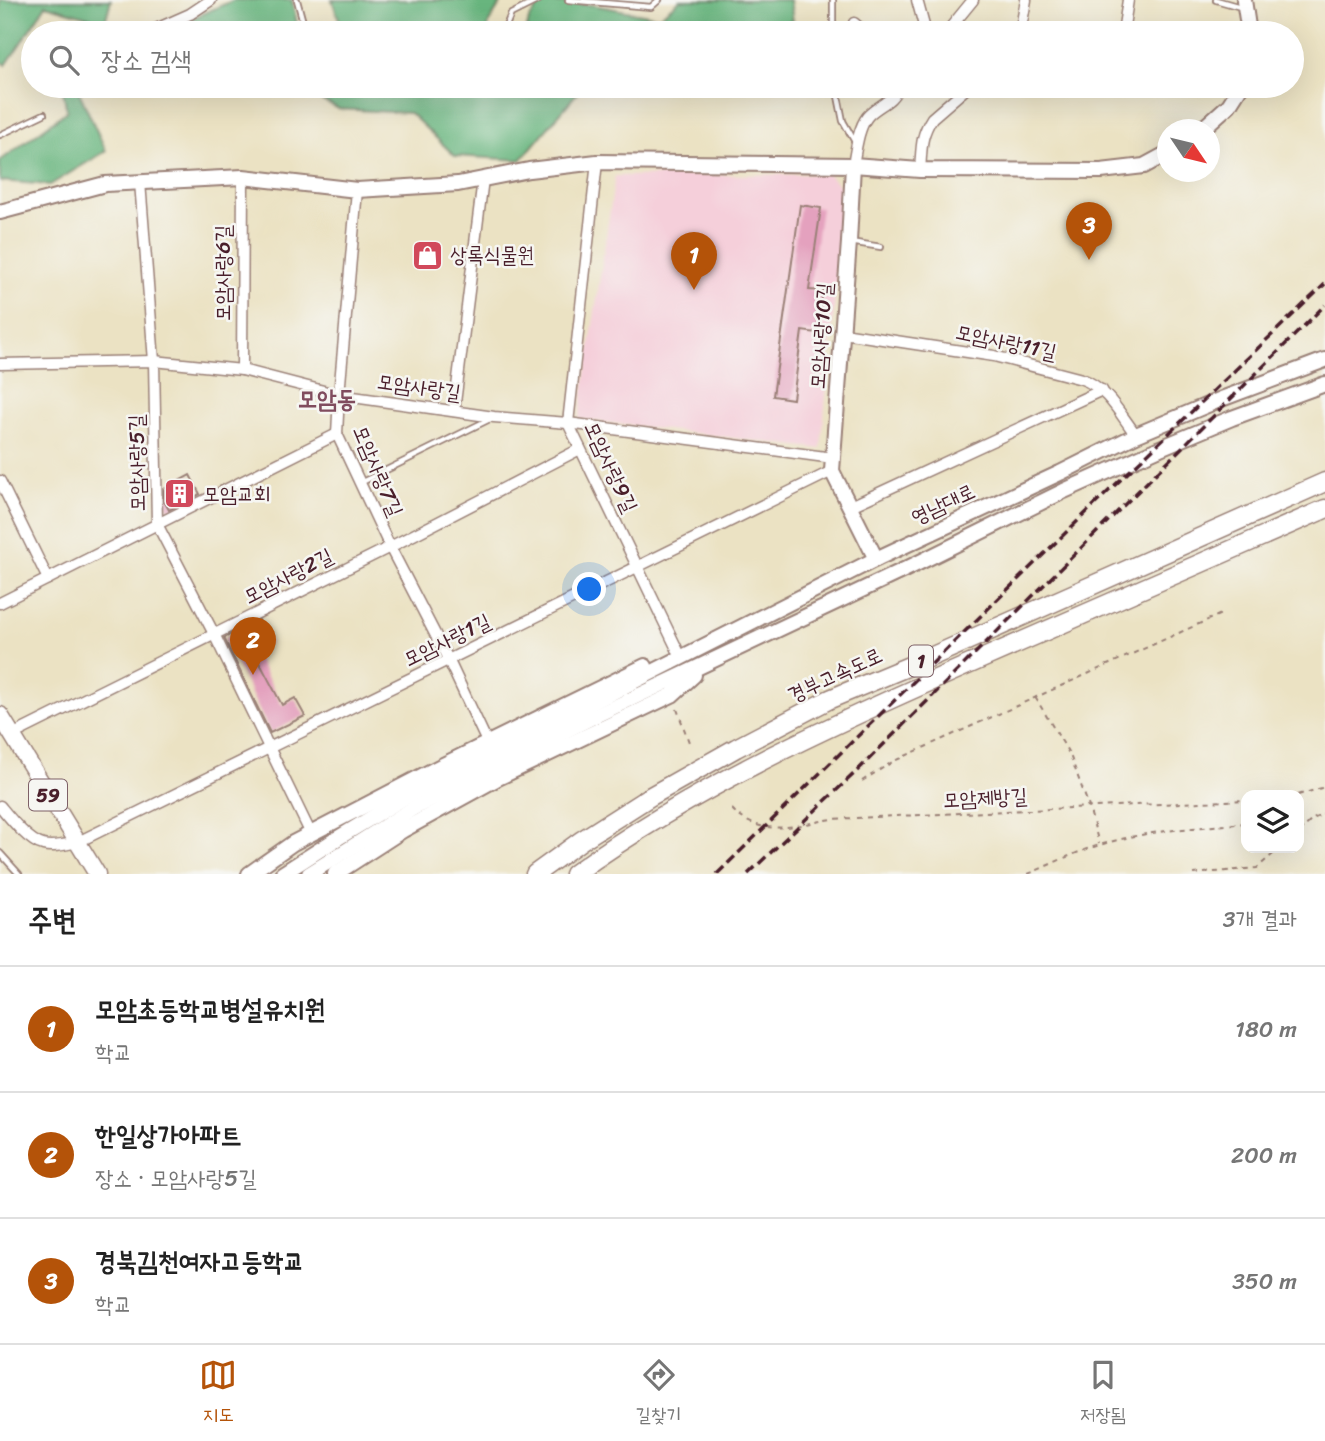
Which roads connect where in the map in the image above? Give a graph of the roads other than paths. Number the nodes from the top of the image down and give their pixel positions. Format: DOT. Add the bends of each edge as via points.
graph roads {
  1 [pos="211,0"];
  2 [pos="297,0"];
  3 [pos="539,0"];
  4 [pos="568,0"];
  5 [pos="659,0"];
  6 [pos="833,0"];
  7 [pos="918,0"];
  8 [pos="973,0"];
  9 [pos="1026,0"];
  10 [pos="1128,0"];
  11 [pos="1216,0"];
  12 [pos="1244,4"];
  13 [pos="175,21"];
  14 [pos="303,21"];
  15 [pos="508,21"];
  16 [pos="833,21"];
  17 [pos="923,21"];
  18 [pos="956,21"];
  19 [pos="1022,21"];
  20 [pos="1125,21"];
  21 [pos="838,98"];
  22 [pos="890,98"];
  23 [pos="955,98"];
  24 [pos="1234,98"];
  25 [pos="44,114"];
  26 [pos="1213,119"];
  27 [pos="0,135"];
  28 [pos="857,146"];
  29 [pos="1157,159"];
  30 [pos="597,162"];
  31 [pos="853,165"];
  32 [pos="920,170"];
  33 [pos="243,177"];
  34 [pos="483,179"];
  35 [pos="140,182"];
  36 [pos="357,190"];
  37 [pos="0,212"];
  38 [pos="849,242"];
  39 [pos="881,247"];
  40 [pos="843,333"];
  41 [pos="1325,360"];
  42 [pos="154,361"];
  43 [pos="0,363"];
  44 [pos="242,370"];
  45 [pos="1325,384"];
  46 [pos="1102,390"];
  47 [pos="339,395"];
  48 [pos="454,411"];
  49 [pos="494,417"];
  50 [pos="568,423"];
  51 [pos="337,434"];
  52 [pos="1136,435"];
  53 [pos="580,449"];
  54 [pos="832,464"];
  55 [pos="0,481"];
  56 [pos="1325,482"];
  57 [pos="359,483"];
  58 [pos="4,500"];
  59 [pos="851,506"];
  60 [pos="1325,509"];
  61 [pos="157,524"];
  62 [pos="390,547"];
  63 [pos="876,559"];
  64 [pos="638,567"];
  65 [pos="48,579"];
  66 [pos="0,603"];
  67 [pos="214,634"];
  68 [pos="705,647"];
  69 [pos="678,651"];
  70 [pos="449,661"];
  71 [pos="708,663"];
  72 [pos="590,711"];
  73 [pos="0,715"];
  74 [pos="12,735"];
  75 [pos="487,743"];
  76 [pos="270,748"];
  77 [pos="0,806"];
  78 [pos="311,834"];
  79 [pos="78,842"];
  80 [pos="0,853"];
  81 [pos="19,874"];
  82 [pos="97,874"];
  83 [pos="249,874"];
  84 [pos="282,874"];
  85 [pos="309,874"];
  86 [pos="335,874"];
  87 [pos="535,874"];
  88 [pos="574,874"];
  1 -- 13 [label="street"];
  2 -- 14 [label="lane"];
  3 -- 15 [label="lane" via="511,14"];
  4 -- 5 [label="lane" via="651,7"];
  6 -- 16 [label="lane"];
  7 -- 17 [label="street"];
  8 -- 18 [label="street"];
  9 -- 19 [label="street"];
  10 -- 20 [label="street"];
  11 -- 12 [label="lane"];
  21 -- 28 [label="lane" via="843,121"];
  22 -- 28 [label="street" via="867,117"];
  23 -- 32 [label="street" via="932,118 923,134"];
  24 -- 26 [label="main road"];
  25 -- 27 [label="lane"];
  28 -- 31 [label="street"];
  29 -- 32 [label="main road" via="1144,166 1101,172"];
  30 -- 31 [label="main road"];
  30 -- 34 [label="main road"];
  30 -- 50 [label="street, 모암사랑9길"];
  31 -- 32 [label="main road"];
  31 -- 38 [label="main road, 모암사랑10길"];
  33 -- 35 [label="main road"];
  33 -- 36 [label="main road"];
  33 -- 44 [label="street, 모암사랑6길"];
  34 -- 36 [label="main road"];
  34 -- 48 [label="street"];
  35 -- 37 [label="main road" via="105,184"];
  35 -- 42 [label="street, 모암사랑5길"];
  36 -- 47 [label="street, 모암사랑7길"];
  38 -- 39 [label="lane"];
  38 -- 40 [label="main road, 모암사랑10길"];
  40 -- 46 [label="street, 모암사랑11길" via="994,356 1082,379"];
  40 -- 54 [label="main road, 모암사랑10길"];
  41 -- 52 [label="main road, 영남대로"];
  42 -- 43 [label="street, 모암사랑길"];
  42 -- 44 [label="street, 모암사랑길"];
  42 -- 61 [label="street, 모암사랑5길"];
  44 -- 47 [label="street, 모암사랑길"];
  45 -- 71 [label="main road, 영남대로" via="1076,485"];
  46 -- 52 [label="street, 모암사랑11길"];
  46 -- 59 [label="street"];
  47 -- 48 [label="street, 모암사랑길"];
  47 -- 51 [label="street, 모암사랑7길"];
  48 -- 49 [label="street, 모암사랑길"];
  49 -- 50 [label="street, 모암사랑길"];
  49 -- 57 [label="lane"];
  50 -- 53 [label="street, 모암사랑9길"];
  50 -- 54 [label="street, 모암사랑길"];
  51 -- 57 [label="street, 모암사랑7길"];
  51 -- 61 [label="street"];
  52 -- 63 [label="main road, 영남대로"];
  53 -- 62 [label="street, 모암사랑2길"];
  53 -- 64 [label="street, 모암사랑9길"];
  54 -- 59 [label="main road"];
  54 -- 64 [label="street, 모암사랑1길"];
  55 -- 58 [label="street"];
  56 -- 87 [label="highway, 경부고속도로 / 1" via="830,699 652,796"];
  57 -- 62 [label="street, 모암사랑7길"];
  58 -- 65 [label="street"];
  59 -- 63 [label="main road"];
  60 -- 88 [label="highway, 1" via="824,732 714,787"];
  61 -- 65 [label="street"];
  61 -- 67 [label="street, 모암사랑5길"];
  62 -- 67 [label="street, 모암사랑2길"];
  62 -- 70 [label="street, 모암사랑7길"];
  63 -- 68 [label="main road, 영남대로"];
  64 -- 69 [label="street, 모암사랑9길"];
  64 -- 70 [label="street, 모암사랑1길"];
  65 -- 66 [label="street"];
  67 -- 74 [label="street, 모암사랑2길"];
  67 -- 76 [label="street, 모암사랑5길"];
  68 -- 69 [label="main road"];
  68 -- 72 [label="main road, 영남대로"];
  69 -- 75 [label="main road"];
  70 -- 75 [label="street, 모암사랑7길"];
  70 -- 76 [label="street, 모암사랑1길"];
  71 -- 72 [label="main road, 영남대로"];
  71 -- 86 [label="main road" via="672,695 496,779"];
  72 -- 84 [label="main road" via="404,798"];
  72 -- 85 [label="main road" via="412,809"];
  73 -- 74 [label="main road, 59"];
  74 -- 79 [label="main road, 59"];
  75 -- 78 [label="main road"];
  76 -- 78 [label="street, 모암사랑5길"];
  76 -- 79 [label="street, 모암사랑1길"];
  77 -- 79 [label="street" via="42,845"];
  78 -- 83 [label="main road"];
  79 -- 82 [label="main road, 59"];
  80 -- 81 [label="lane"];
}
